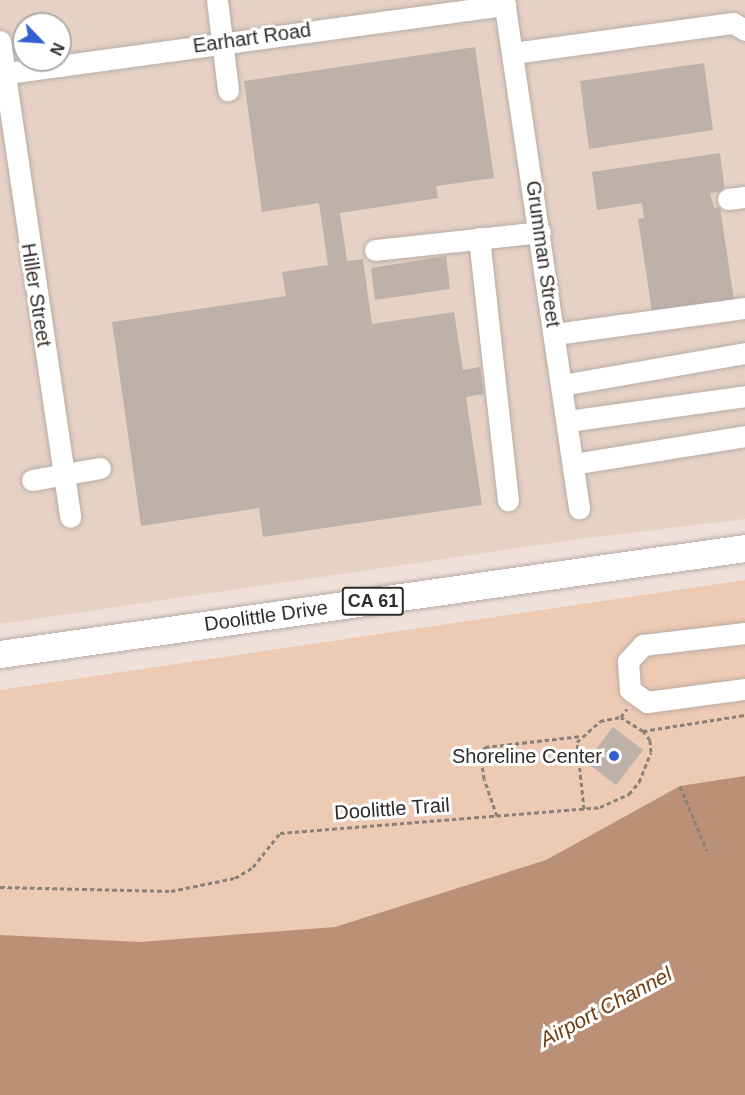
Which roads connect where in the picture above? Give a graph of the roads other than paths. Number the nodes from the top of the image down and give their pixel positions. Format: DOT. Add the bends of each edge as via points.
graph roads {
  1 [pos="217,0"];
  2 [pos="505,2"];
  3 [pos="420,7"];
  4 [pos="745,30"];
  5 [pos="0,41"];
  6 [pos="222,42"];
  7 [pos="513,53"];
  8 [pos="3,73"];
  9 [pos="228,90"];
  10 [pos="540,232"];
  11 [pos="479,238"];
  12 [pos="375,250"];
  13 [pos="745,308"];
  14 [pos="555,334"];
  15 [pos="745,353"];
  16 [pos="562,385"];
  17 [pos="745,396"];
  18 [pos="568,421"];
  19 [pos="745,436"];
  20 [pos="573,464"];
  21 [pos="100,468"];
  22 [pos="63,475"];
  23 [pos="32,480"];
  24 [pos="508,500"];
  25 [pos="579,508"];
  26 [pos="70,517"];
  27 [pos="745,548"];
  28 [pos="745,633"];
  29 [pos="0,654"];
  30 [pos="745,689"];
  1 -- 6 [label="street"];
  2 -- 3 [label="street, Earhart Road"];
  2 -- 7 [label="street, Grumman Street"];
  3 -- 6 [label="street, Earhart Road"];
  4 -- 7 [label="street" via="733,23"];
  5 -- 8 [label="street, Hiller Street"];
  6 -- 8 [label="street, Earhart Road"];
  6 -- 9 [label="street"];
  7 -- 10 [label="street, Grumman Street"];
  8 -- 22 [label="street, Hiller Street"];
  10 -- 11 [label="street"];
  10 -- 14 [label="street, Grumman Street"];
  11 -- 12 [label="street"];
  11 -- 24 [label="street"];
  13 -- 14 [label="street"];
  14 -- 16 [label="street, Grumman Street"];
  15 -- 16 [label="street"];
  16 -- 18 [label="street, Grumman Street"];
  17 -- 18 [label="street"];
  18 -- 20 [label="street, Grumman Street"];
  19 -- 20 [label="street"];
  20 -- 25 [label="street, Grumman Street"];
  21 -- 22 [label="street"];
  22 -- 23 [label="street"];
  22 -- 26 [label="street, Hiller Street"];
  27 -- 29 [label="main road, Doolittle Drive / CA 61"];
  28 -- 30 [label="street" via="643,645 628,662 630,690 647,702"];
}
